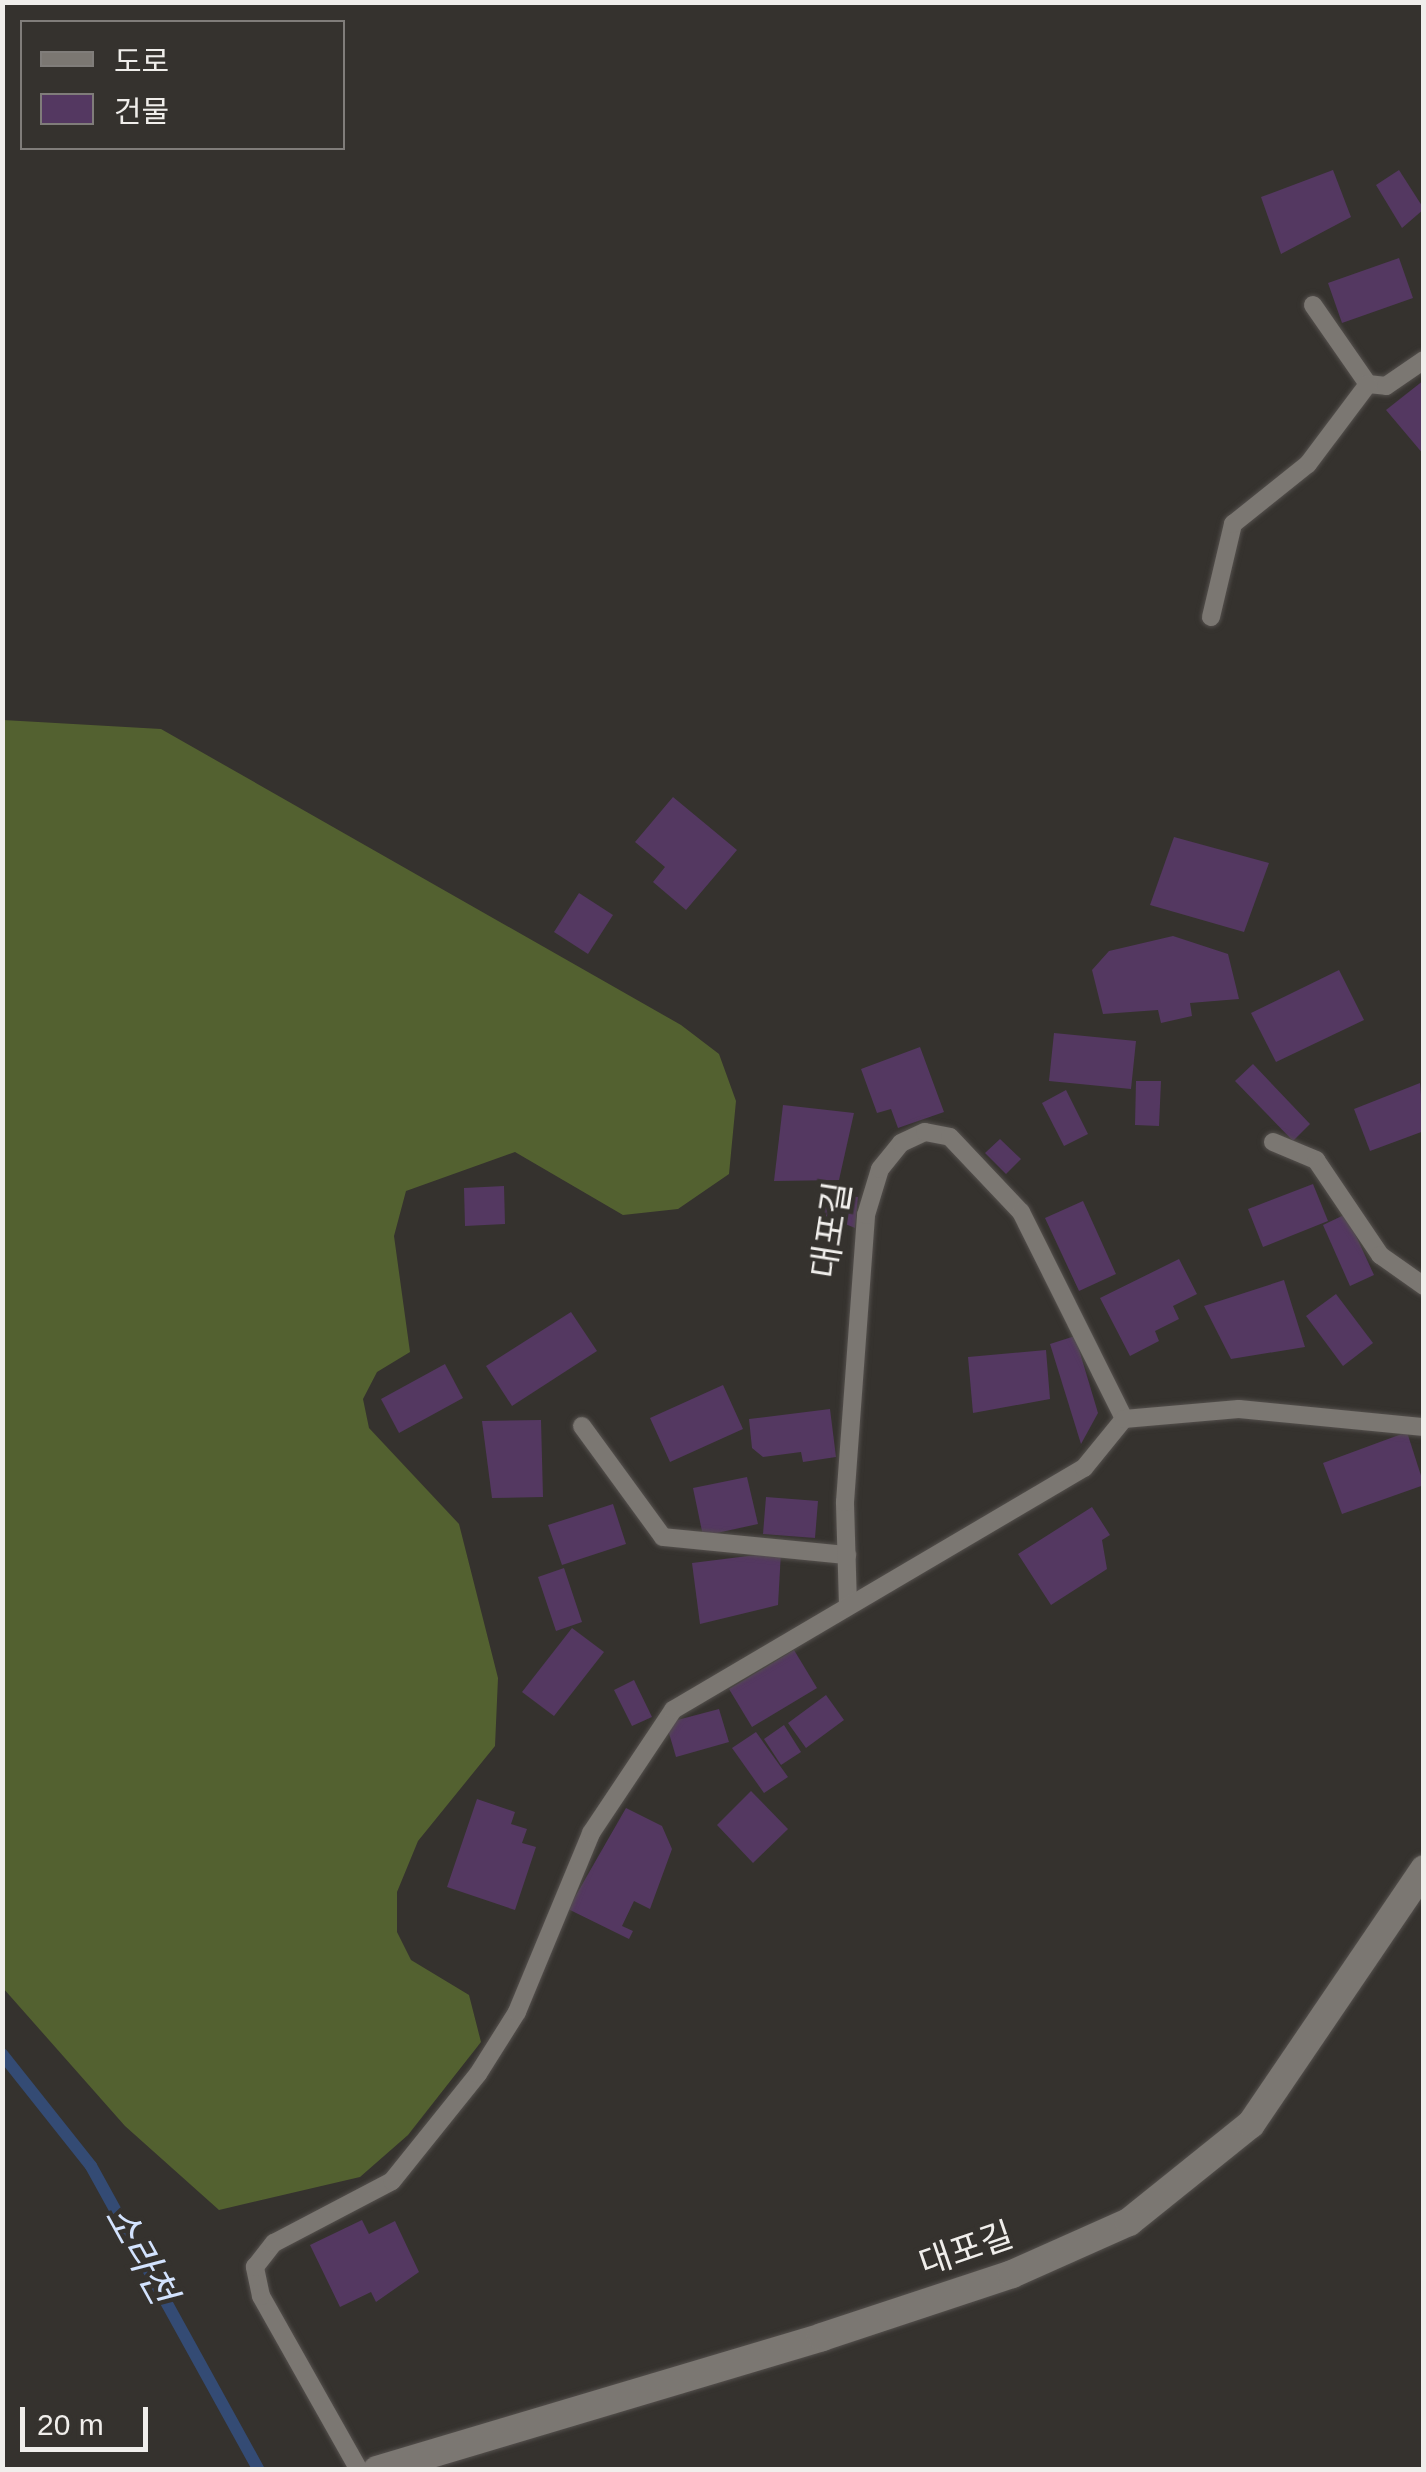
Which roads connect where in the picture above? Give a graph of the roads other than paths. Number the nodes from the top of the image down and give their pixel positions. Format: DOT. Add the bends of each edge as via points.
graph roads {
  1 [pos="1313,304"];
  2 [pos="1424,360"];
  3 [pos="1368,384"];
  4 [pos="1211,617"];
  5 [pos="1273,1142"];
  6 [pos="1424,1286"];
  7 [pos="1124,1419"];
  8 [pos="582,1426"];
  9 [pos="1424,1427"];
  10 [pos="847,1555"];
  11 [pos="848,1605"];
  12 [pos="1424,1869"];
  13 [pos="359,2470"];
  14 [pos="377,2470"];
  1 -- 3 [label="lane"];
  2 -- 3 [label="lane" via="1386,386"];
  3 -- 4 [label="lane" via="1308,464 1233,524"];
  5 -- 6 [label="lane" via="1316,1160 1380,1255"];
  7 -- 9 [label="lane" via="1239,1409"];
  7 -- 10 [label="lane, 대포길" via="1021,1212 950,1137 913,1136 880,1169 866,1215"];
  7 -- 11 [label="lane" via="1084,1468"];
  8 -- 10 [label="lane" via="663,1537"];
  10 -- 11 [label="lane, 대포길"];
  11 -- 13 [label="lane" via="704,1685 651,1733 573,1866 516,2012 478,2074 392,2181 261,2254 261,2296"];
  12 -- 14 [label="street, 대포길" via="1252,2124 1129,2222 1012,2274 822,2337"];
}
